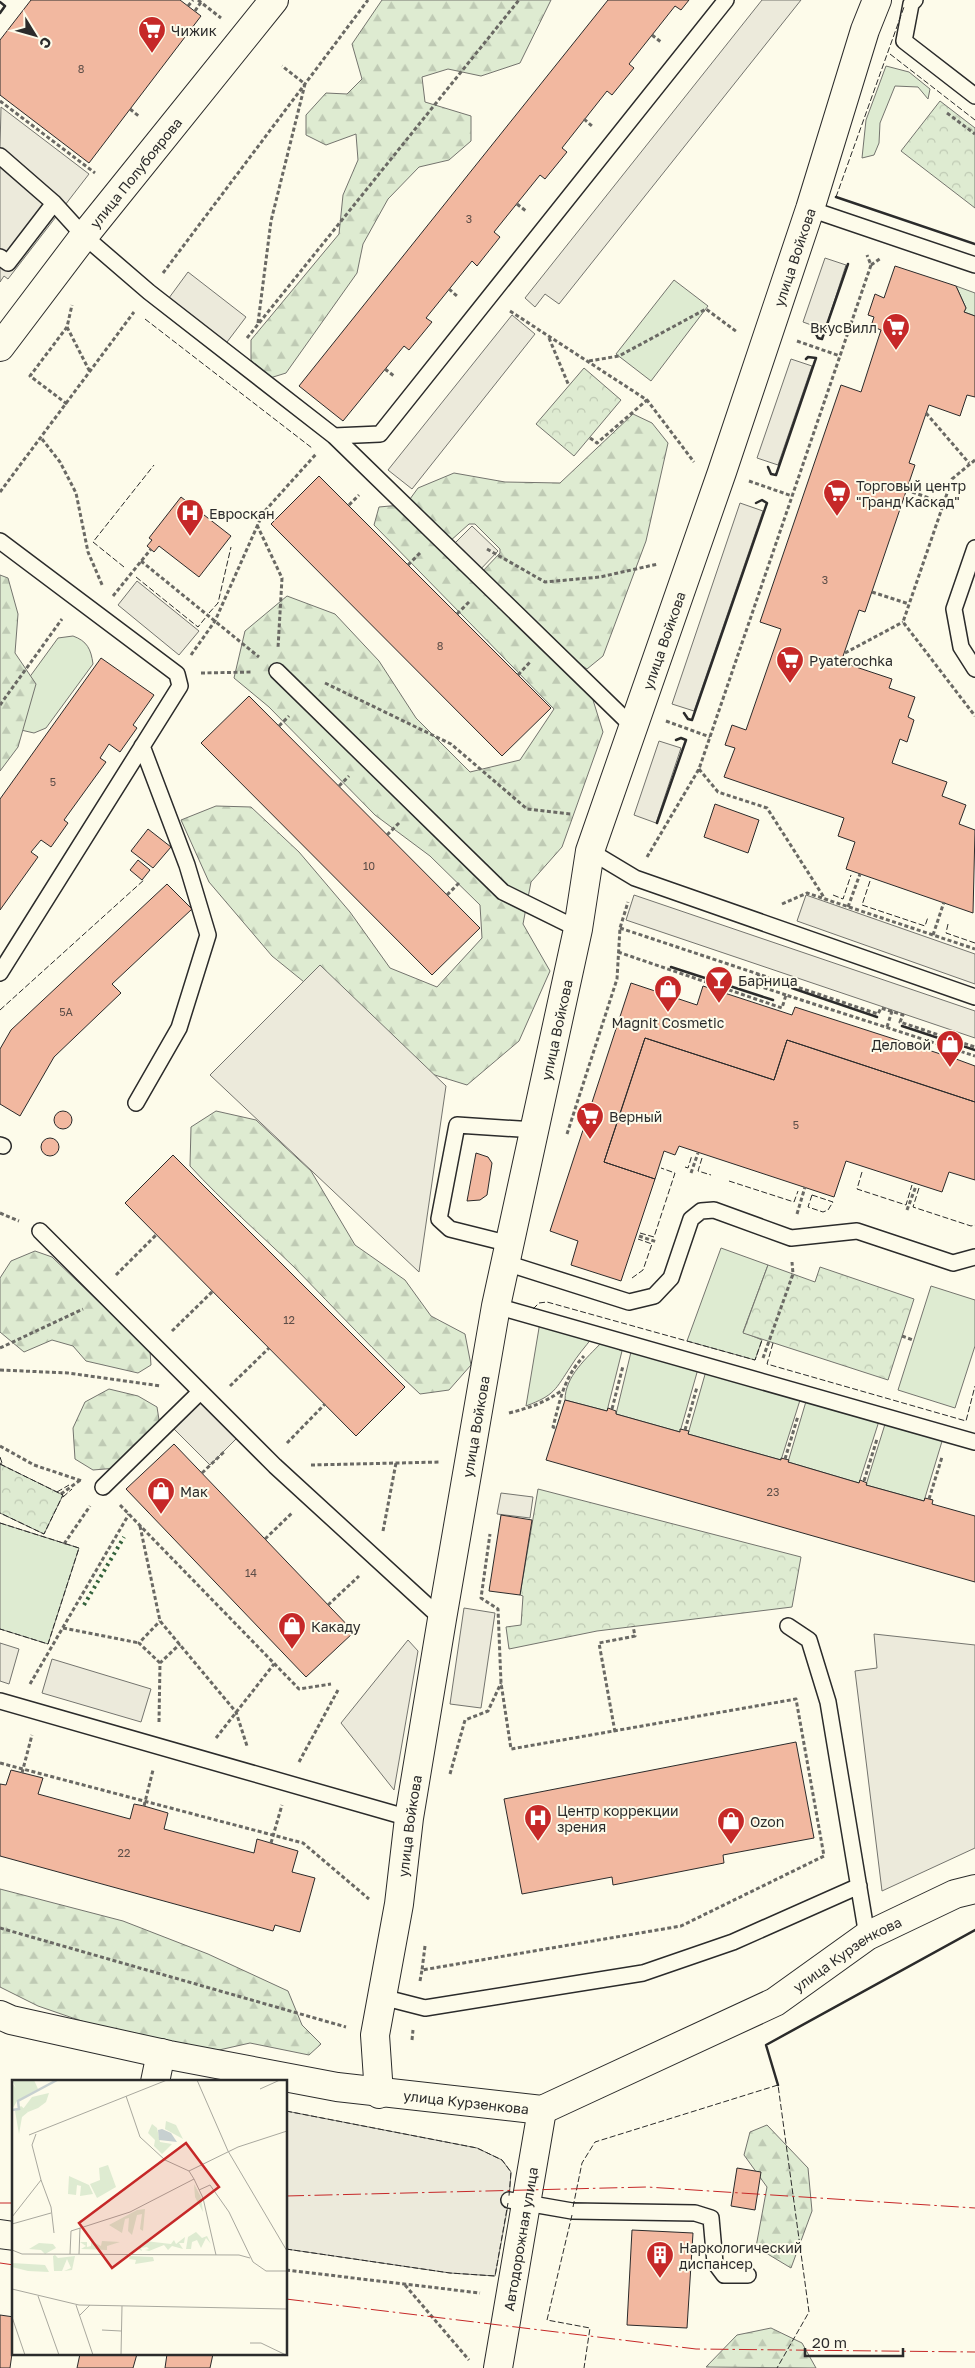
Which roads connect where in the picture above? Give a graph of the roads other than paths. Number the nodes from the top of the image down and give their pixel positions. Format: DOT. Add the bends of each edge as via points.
graph roads {
  1 [pos="274,0"];
  2 [pos="726,0"];
  3 [pos="877,0"];
  4 [pos="915,0"];
  5 [pos="975,96"];
  6 [pos="0,156"];
  7 [pos="54,203"];
  8 [pos="810,209"];
  9 [pos="84,236"];
  10 [pos="0,257"];
  11 [pos="975,265"];
  12 [pos="0,347"];
  13 [pos="334,436"];
  14 [pos="0,541"];
  15 [pos="975,548"];
  16 [pos="975,669"];
  17 [pos="277,671"];
  18 [pos="632,726"];
  19 [pos="142,746"];
  20 [pos="590,851"];
  21 [pos="578,928"];
  22 [pos="0,973"];
  23 [pos="975,996"];
  24 [pos="136,1103"];
  25 [pos="535,1130"];
  26 [pos="40,1231"];
  27 [pos="508,1254"];
  28 [pos="975,1257"];
  29 [pos="496,1306"];
  30 [pos="200,1392"];
  31 [pos="975,1442"];
  32 [pos="103,1487"];
  33 [pos="442,1619"];
  34 [pos="788,1626"];
  35 [pos="0,1701"];
  36 [pos="409,1818"];
  37 [pos="859,1886"];
  38 [pos="975,1889"];
  39 [pos="867,1936"];
  40 [pos="382,1997"];
  41 [pos="0,2015"];
  42 [pos="161,2053"];
  43 [pos="155,2080"];
  44 [pos="379,2094"];
  45 [pos="542,2110"];
  46 [pos="518,2202"];
  47 [pos="748,2276"];
  48 [pos="498,2368"];
  1 -- 9 [label="street, улица Полубоярова"];
  2 -- 13 [label="lane" via="380,434"];
  3 -- 8 [label="street, улица Войкова"];
  4 -- 5 [label="lane" via="911,4 904,40"];
  6 -- 7 [label="lane"];
  7 -- 9 [label="lane"];
  7 -- 10 [label="lane" via="8,262"];
  8 -- 11 [label="lane"];
  8 -- 18 [label="street, улица Войкова"];
  9 -- 12 [label="street, улица Полубоярова"];
  9 -- 13 [label="lane" via="149,292"];
  13 -- 18 [label="lane"];
  14 -- 19 [label="lane" via="177,674 180,686"];
  15 -- 16 [label="lane" via="954,609 961,647"];
  17 -- 21 [label="lane" via="503,892"];
  18 -- 20 [label="street, улица Войкова"];
  19 -- 22 [label="lane"];
  19 -- 24 [label="lane" via="187,865 208,935 179,1028"];
  20 -- 21 [label="street, улица Войкова"];
  20 -- 23 [label="lane" via="635,878"];
  21 -- 25 [label="street, улица Войкова"];
  25 -- 27 [label="street, улица Войкова"];
  25 -- 27 [label="lane" via="457,1125 439,1219 450,1229"];
  26 -- 30 [label="lane"];
  27 -- 28 [label="lane" via="630,1302 654,1296 671,1278 691,1219 701,1210 714,1210 791,1238 857,1231 953,1263"];
  27 -- 29 [label="street, улица Войкова"];
  29 -- 31 [label="lane"];
  29 -- 33 [label="street, улица Войкова"];
  30 -- 32 [label="lane"];
  30 -- 33 [label="lane" via="272,1463"];
  33 -- 36 [label="street, улица Войкова"];
  34 -- 37 [label="lane" via="810,1640 828,1702"];
  35 -- 36 [label="lane"];
  36 -- 40 [label="street, улица Войкова" via="396,1922"];
  37 -- 39 [label="lane"];
  37 -- 40 [label="lane" via="733,1942 643,1973 425,2008"];
  38 -- 39 [label="street, улица Курзенкова" via="955,1894"];
  39 -- 45 [label="street, улица Курзенкова" via="774,2002"];
  40 -- 44 [label="street, улица Войкова" via="374,2035"];
  41 -- 42 [label="street, улица Курзенкова"];
  42 -- 43 [label="street"];
  42 -- 44 [label="street, улица Курзенкова"];
  44 -- 45 [label="street, улица Курзенкова"];
  45 -- 46 [label="street, Автодорожная улица"];
  46 -- 47 [label="lane" via="572,2211 695,2213 711,2218 715,2263 724,2276"];
  46 -- 48 [label="street, Автодорожная улица" via="511,2297"];
}
